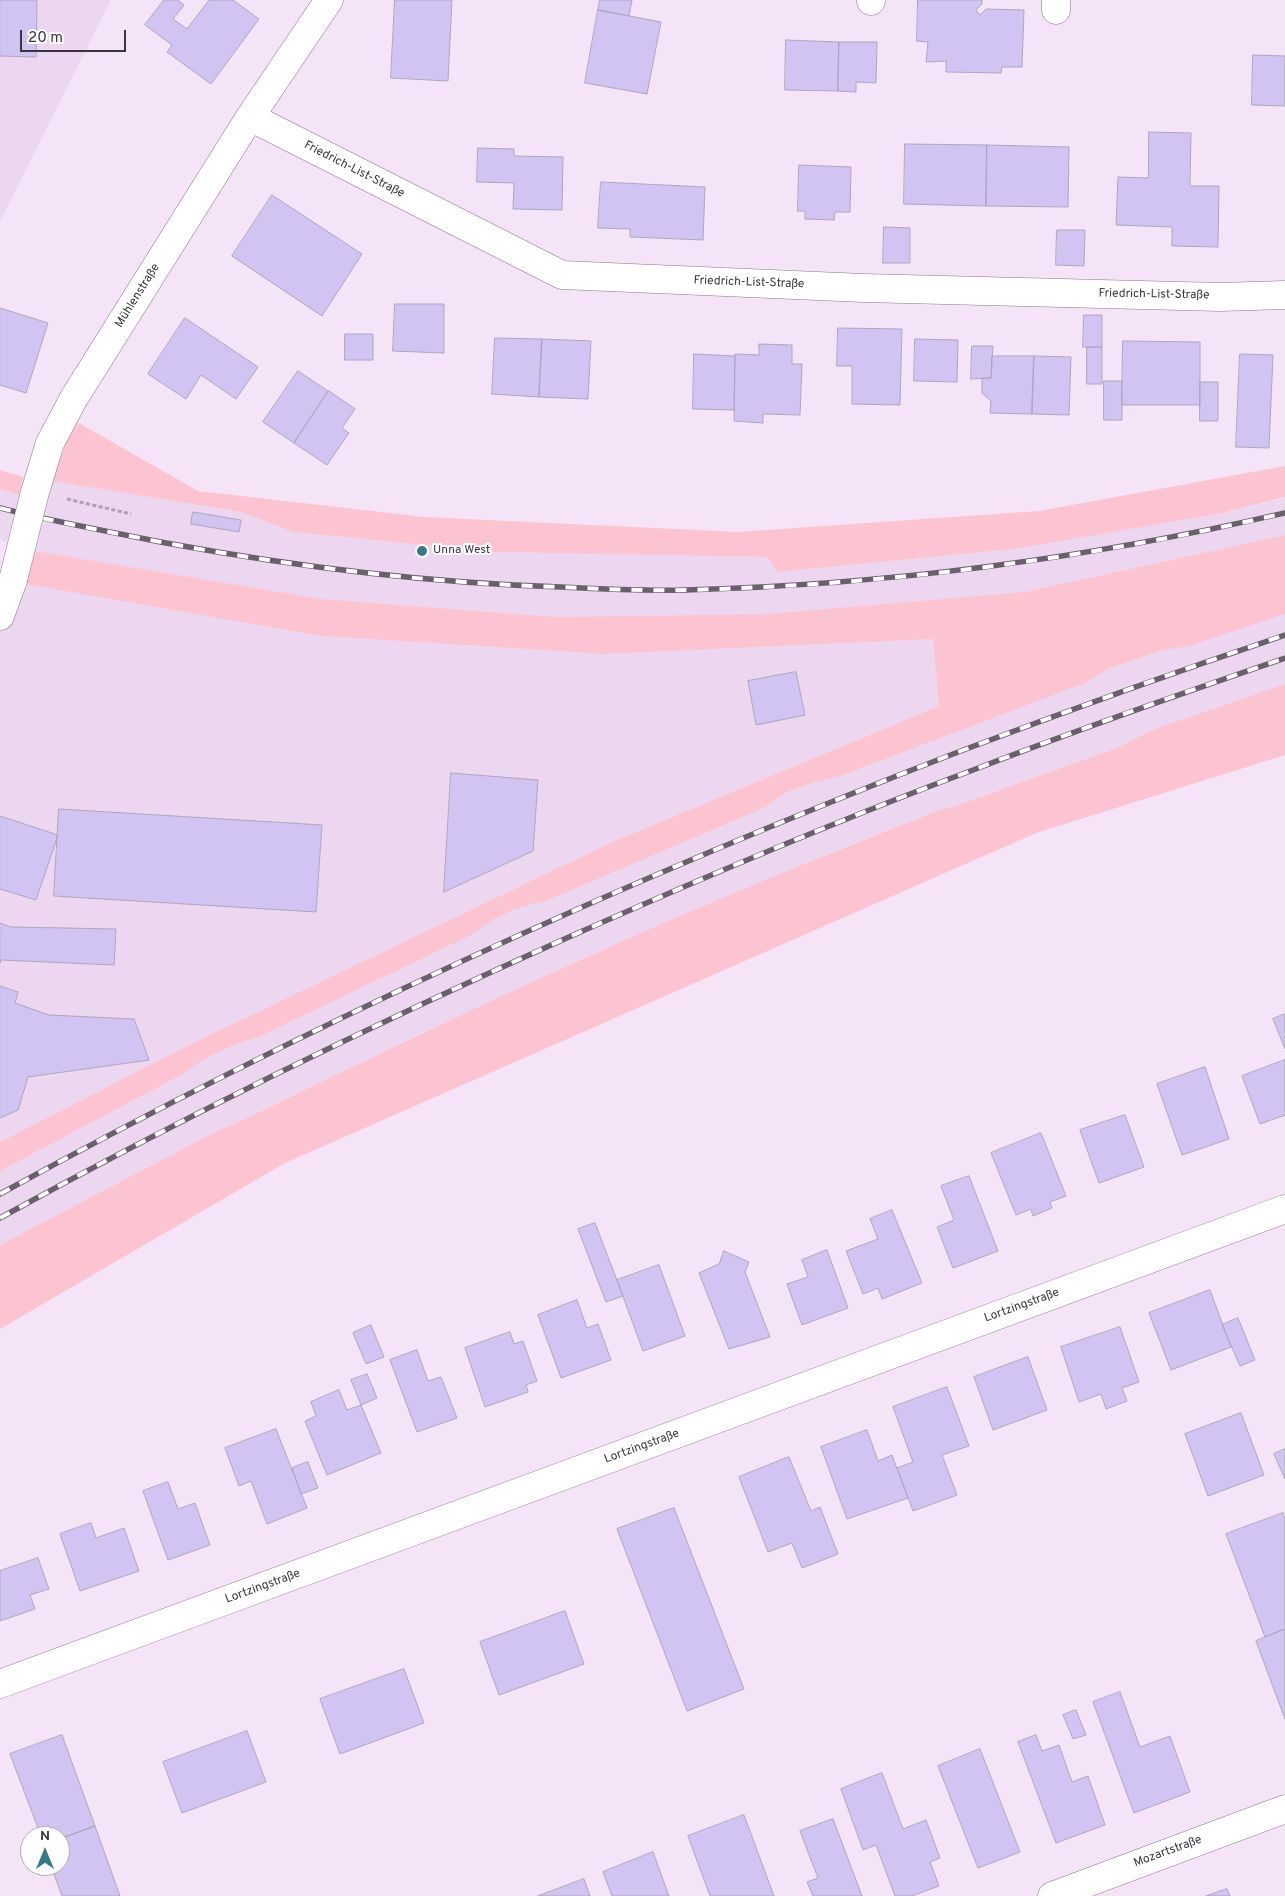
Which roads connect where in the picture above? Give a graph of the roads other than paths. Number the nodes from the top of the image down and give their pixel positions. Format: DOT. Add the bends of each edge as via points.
graph roads {
  1 [pos="329,0"];
  2 [pos="250,117"];
  3 [pos="1285,295"];
  4 [pos="0,616"];
  5 [pos="1285,1210"];
  6 [pos="0,1684"];
  7 [pos="1285,1809"];
  8 [pos="1052,1896"];
  1 -- 2 [label="street, Mühlenstraße"];
  2 -- 3 [label="street, Friedrich-List-Straße" via="562,275 864,288 1220,297"];
  2 -- 4 [label="street, Mühlenstraße, bridge" via="74,398 50,442"];
  5 -- 6 [label="street, Lortzingstraße"];
  7 -- 8 [label="street, Mozartstraße"];
}
